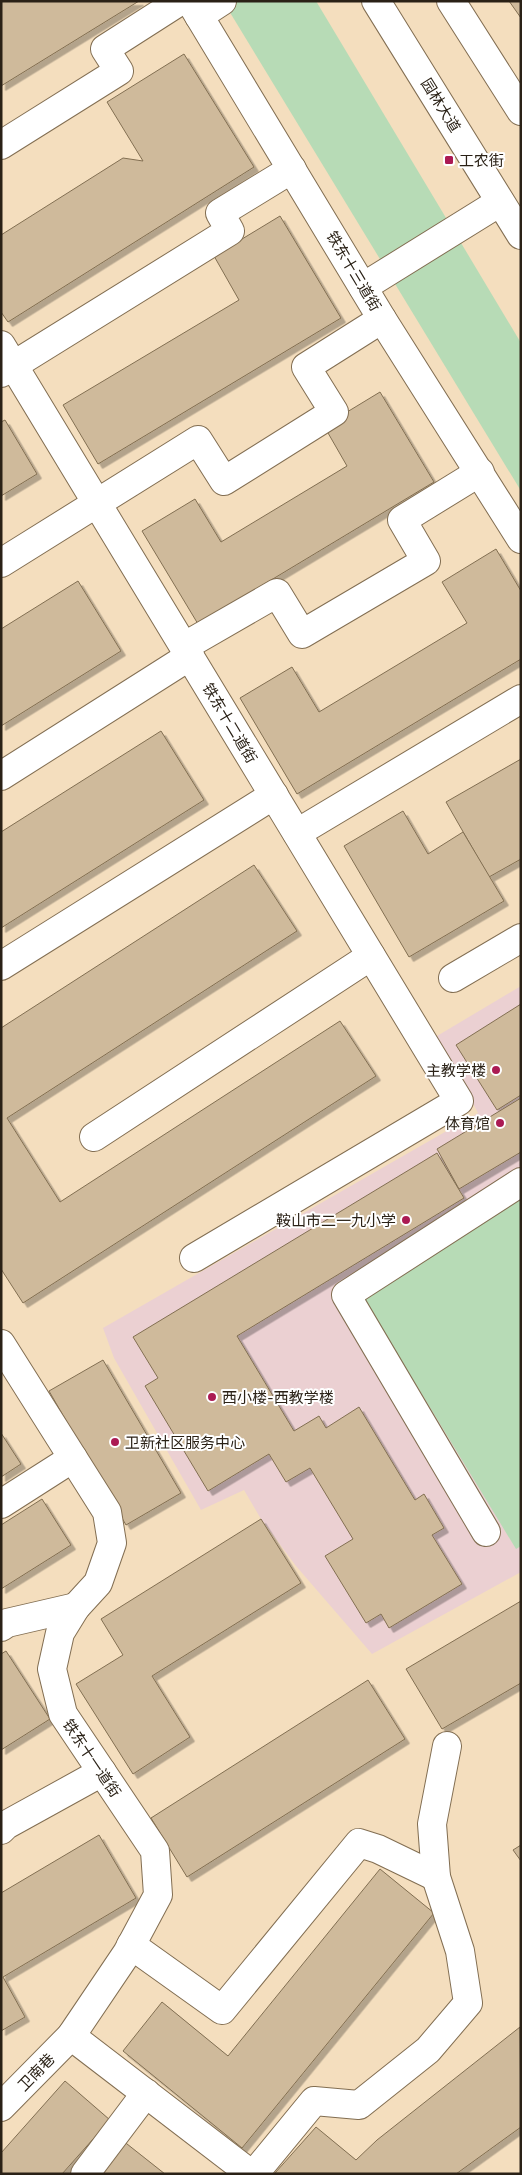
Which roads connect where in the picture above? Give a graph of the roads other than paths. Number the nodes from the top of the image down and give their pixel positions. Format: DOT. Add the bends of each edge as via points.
graph roads {
  1 [pos="222,1"];
  2 [pos="376,1"];
  3 [pos="451,1"];
  4 [pos="190,6"];
  5 [pos="521,111"];
  6 [pos="1,145"];
  7 [pos="292,169"];
  8 [pos="500,202"];
  9 [pos="521,235"];
  10 [pos="363,287"];
  11 [pos="382,319"];
  12 [pos="5,361"];
  13 [pos="480,472"];
  14 [pos="97,503"];
  15 [pos="521,539"];
  16 [pos="1,563"];
  17 [pos="187,651"];
  18 [pos="521,699"];
  19 [pos="1,776"];
  20 [pos="274,795"];
  21 [pos="297,833"];
  22 [pos="521,938"];
  23 [pos="371,956"];
  24 [pos="1,966"];
  25 [pos="453,978"];
  26 [pos="94,1137"];
  27 [pos="521,1182"];
  28 [pos="194,1258"];
  29 [pos="1,1344"];
  30 [pos="73,1458"];
  31 [pos="1,1504"];
  32 [pos="486,1532"];
  33 [pos="76,1607"];
  34 [pos="1,1627"];
  35 [pos="447,1746"];
  36 [pos="102,1772"];
  37 [pos="1,1830"];
  38 [pos="436,1877"];
  39 [pos="131,1945"];
  40 [pos="71,2036"];
  41 [pos="146,2093"];
  42 [pos="1,2107"];
  43 [pos="85,2174"];
  44 [pos="252,2174"];
  1 -- 4 [label="street"];
  2 -- 8 [label="street, 园林大道"];
  3 -- 5 [label="street"];
  4 -- 6 [label="street" via="105,48 119,71"];
  4 -- 7 [label="street, 铁东十三道街"];
  7 -- 10 [label="street, 铁东十三道街"];
  7 -- 12 [label="street" via="220,213 230,231"];
  8 -- 9 [label="street, 园林大道"];
  8 -- 10 [label="street"];
  10 -- 11 [label="street, 铁东十三道街"];
  11 -- 13 [label="street, 铁东十三道街"];
  11 -- 14 [label="street" via="306,367 334,412 224,481 198,440"];
  12 -- 14 [label="street, 铁东十二道街"];
  13 -- 15 [label="street, 铁东十三道街"];
  13 -- 17 [label="street" via="402,520 426,561 302,634 277,593"];
  14 -- 16 [label="street"];
  14 -- 17 [label="street, 铁东十二道街"];
  17 -- 19 [label="street"];
  17 -- 20 [label="street, 铁东十二道街"];
  18 -- 21 [label="street"];
  20 -- 21 [label="street, 铁东十二道街"];
  20 -- 24 [label="street"];
  21 -- 23 [label="street, 铁东十二道街"];
  22 -- 25 [label="street"];
  23 -- 26 [label="street"];
  23 -- 28 [label="street, 铁东十二道街" via="459,1101"];
  27 -- 32 [label="street" via="346,1294"];
  29 -- 30 [label="street, 铁东十一道街"];
  30 -- 31 [label="street"];
  30 -- 33 [label="street, 铁东十一道街" via="107,1512 112,1544 98,1583"];
  33 -- 34 [label="street"];
  33 -- 36 [label="street, 铁东十一道街" via="60,1633 52,1669 63,1714"];
  35 -- 38 [label="street" via="432,1824"];
  36 -- 37 [label="street"];
  36 -- 39 [label="street, 铁东十一道街" via="155,1851 158,1895"];
  38 -- 39 [label="street" via="359,1843 222,2010"];
  38 -- 44 [label="street" via="460,1950 468,2003 428,2050 359,2105 314,2101"];
  39 -- 40 [label="street, 铁东十一道街"];
  40 -- 41 [label="street"];
  40 -- 42 [label="street, 卫南巷"];
  41 -- 43 [label="street"];
  41 -- 44 [label="street"];
}
